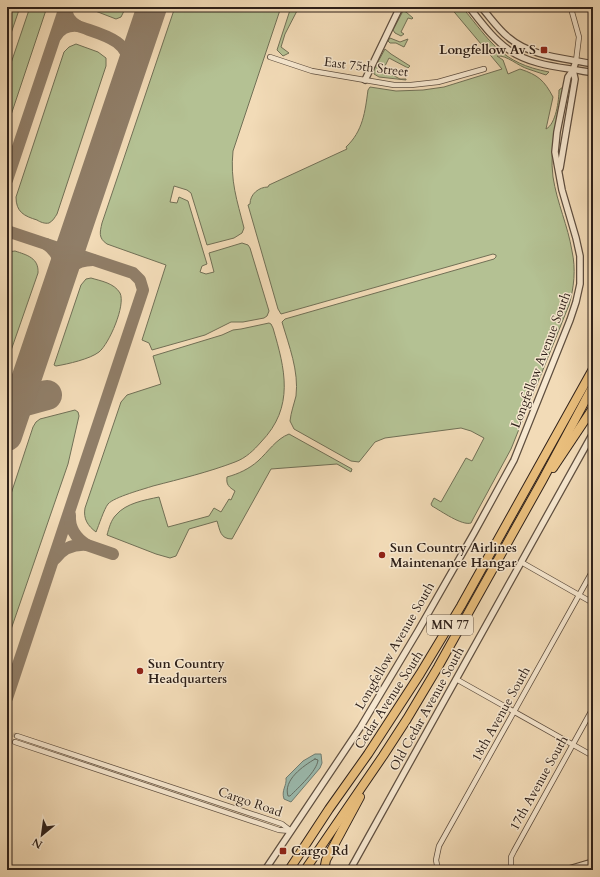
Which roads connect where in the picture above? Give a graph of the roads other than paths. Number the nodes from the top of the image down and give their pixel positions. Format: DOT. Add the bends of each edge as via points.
graph roads {
  1 [pos="400,7"];
  2 [pos="469,7"];
  3 [pos="481,7"];
  4 [pos="572,12"];
  5 [pos="270,58"];
  6 [pos="576,61"];
  7 [pos="593,64"];
  8 [pos="484,69"];
  9 [pos="573,70"];
  10 [pos="593,73"];
  11 [pos="365,80"];
  12 [pos="593,369"];
  13 [pos="593,386"];
  14 [pos="593,408"];
  15 [pos="593,433"];
  16 [pos="587,444"];
  17 [pos="593,447"];
  18 [pos="542,481"];
  19 [pos="521,562"];
  20 [pos="593,570"];
  21 [pos="579,595"];
  22 [pos="593,603"];
  23 [pos="456,680"];
  24 [pos="593,708"];
  25 [pos="514,712"];
  26 [pos="17,736"];
  27 [pos="15,742"];
  28 [pos="573,745"];
  29 [pos="384,756"];
  30 [pos="593,756"];
  31 [pos="291,831"];
  32 [pos="593,862"];
  33 [pos="265,870"];
  34 [pos="289,870"];
  35 [pos="305,870"];
  36 [pos="324,870"];
  37 [pos="350,870"];
  38 [pos="438,870"];
  39 [pos="511,870"];
  40 [pos="566,870"];
  1 -- 11 [label="street"];
  2 -- 9 [label="street" via="494,37 510,50 532,61"];
  3 -- 6 [label="street" via="504,34 520,46 542,54"];
  4 -- 6 [label="street" via="579,37"];
  5 -- 11 [label="street, East 75th Street" via="312,71"];
  6 -- 7 [label="street"];
  6 -- 9 [label="street, Longfellow Avenue South"];
  8 -- 11 [label="street, East 75th Street" via="424,84 394,85"];
  9 -- 10 [label="street"];
  9 -- 31 [label="street, Longfellow Avenue South" via="568,77 555,152 580,264 580,284 574,310 518,450 474,533 360,728"];
  12 -- 34 [label="highway, Cedar Avenue South / MN 77" via="461,606 420,674"];
  13 -- 18 [label="highway, Cedar Avenue South / MN 77"];
  14 -- 18 [label="highway" via="557,464"];
  15 -- 16 [label="street, Old Cedar Avenue South"];
  16 -- 17 [label="street"];
  16 -- 19 [label="street, Old Cedar Avenue South"];
  18 -- 29 [label="highway, Cedar Avenue South / MN 77" via="438,667"];
  19 -- 21 [label="street"];
  19 -- 23 [label="street, Old Cedar Avenue South"];
  20 -- 21 [label="street, 18th Avenue South"];
  21 -- 22 [label="street"];
  21 -- 25 [label="street, 18th Avenue South"];
  23 -- 25 [label="street"];
  23 -- 37 [label="street, Old Cedar Avenue South"];
  24 -- 28 [label="street, 17th Avenue South"];
  25 -- 28 [label="street"];
  25 -- 38 [label="street, 18th Avenue South" via="440,846 436,860"];
  26 -- 31 [label="street, Cargo Road" via="282,824"];
  27 -- 31 [label="street, Cargo Road" via="279,830"];
  28 -- 30 [label="street"];
  28 -- 39 [label="street, 17th Avenue South" via="511,857"];
  29 -- 35 [label="highway, Cedar Avenue South / MN 77"];
  29 -- 36 [label="highway" via="332,848"];
  31 -- 33 [label="street, Longfellow Avenue South"];
  32 -- 40 [label="street"];
}
